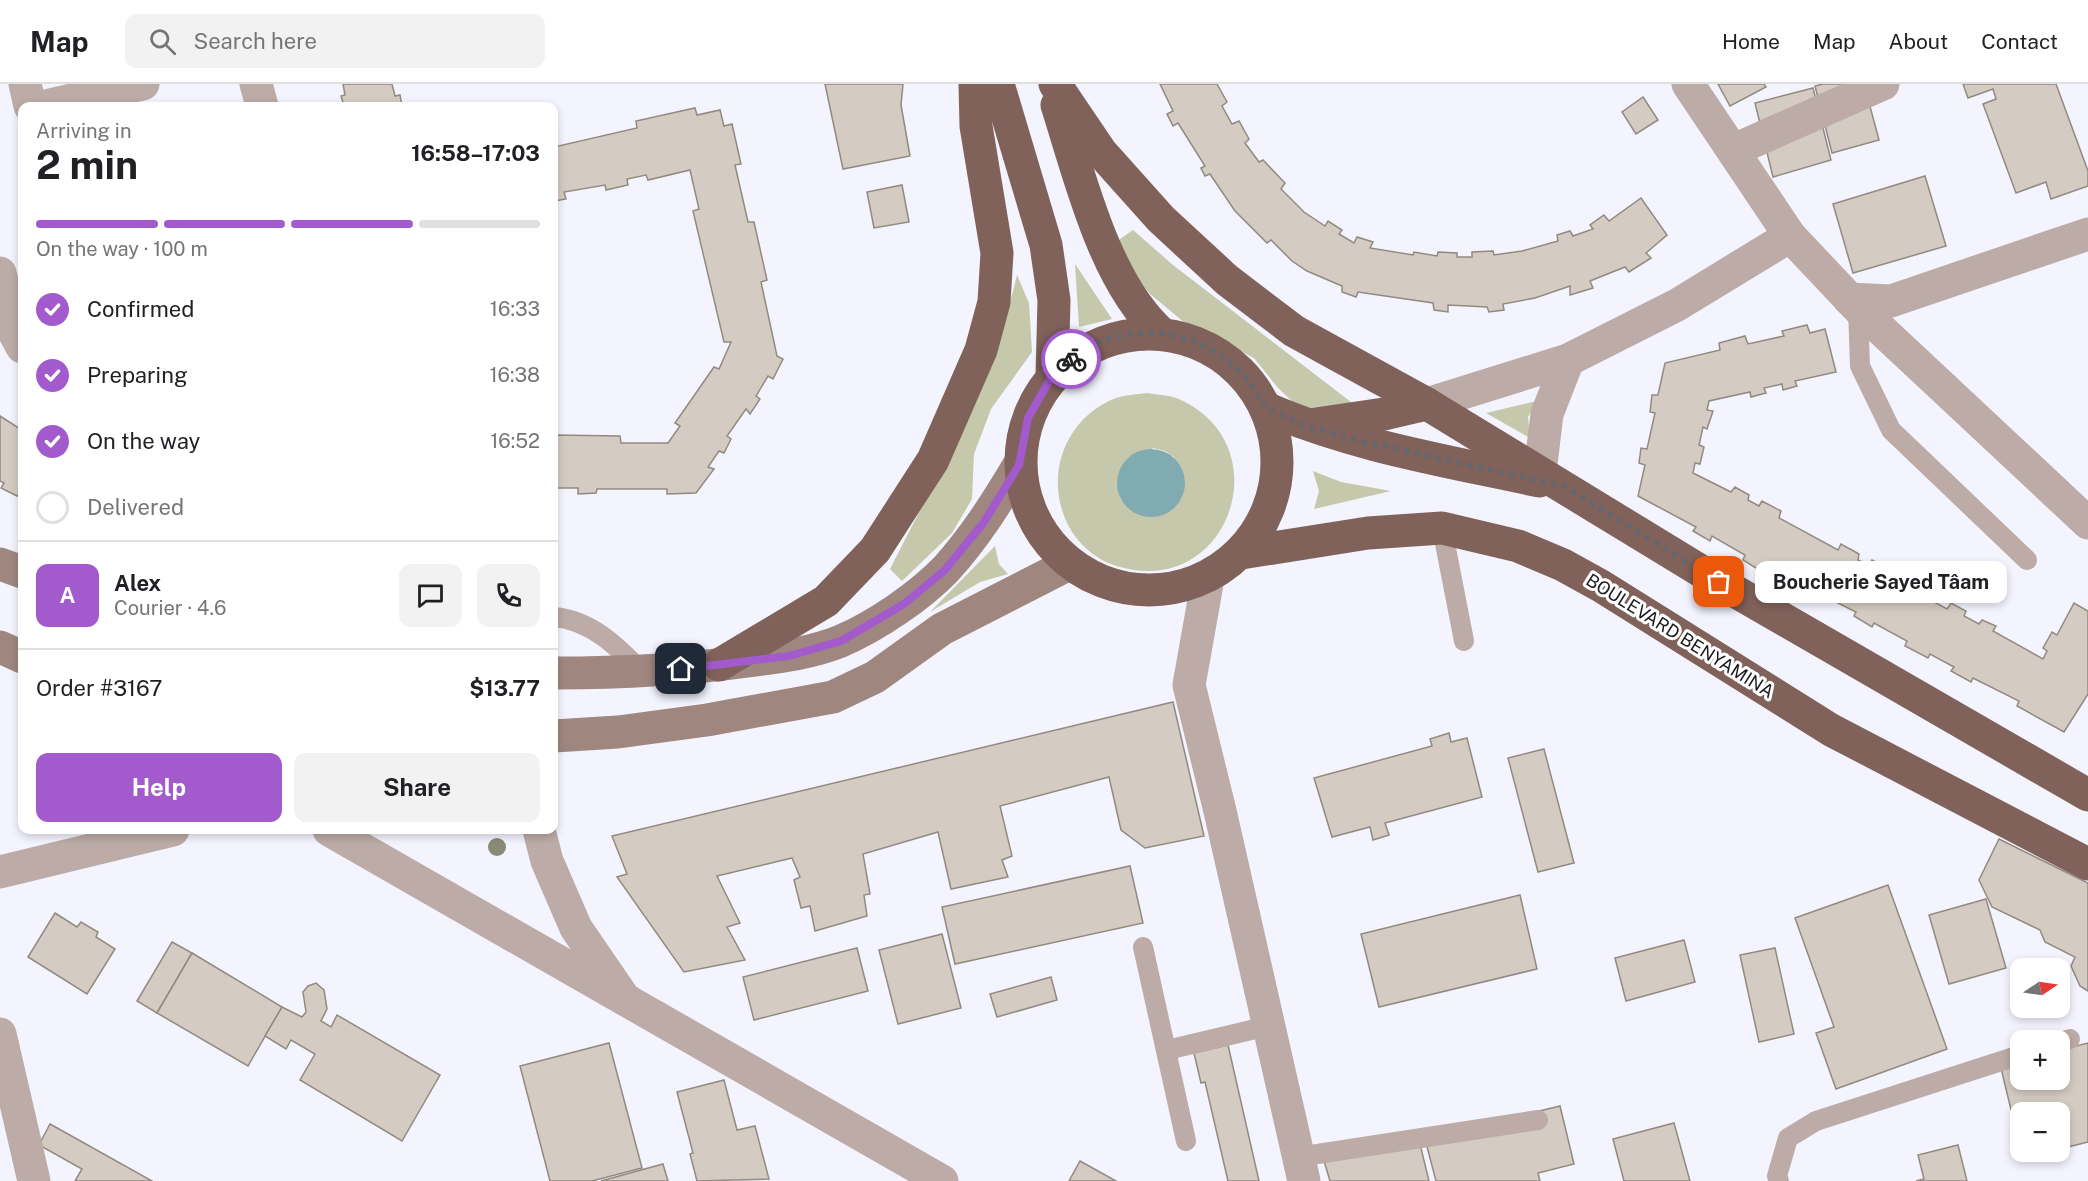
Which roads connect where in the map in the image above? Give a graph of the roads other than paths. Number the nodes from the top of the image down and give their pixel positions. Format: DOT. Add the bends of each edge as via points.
graph roads {
  1 [pos="25,84"];
  2 [pos="143,84"];
  3 [pos="256,84"];
  4 [pos="975,84"];
  5 [pos="998,84"];
  6 [pos="1050,84"];
  7 [pos="1055,84"];
  8 [pos="1688,84"];
  9 [pos="1883,84"];
  10 [pos="29,102"];
  11 [pos="63,102"];
  12 [pos="261,102"];
  13 [pos="1734,150"];
  14 [pos="2088,234"];
  15 [pos="1790,236"];
  16 [pos="0,273"];
  17 [pos="1854,303"];
  18 [pos="1161,333"];
  19 [pos="18,340"];
  20 [pos="1568,360"];
  21 [pos="1052,376"];
  22 [pos="1427,404"];
  23 [pos="1266,408"];
  24 [pos="1307,426"];
  25 [pos="1019,465"];
  26 [pos="1552,479"];
  27 [pos="2088,523"];
  28 [pos="1442,528"];
  29 [pos="1240,553"];
  30 [pos="2026,560"];
  31 [pos="0,564"];
  32 [pos="1069,564"];
  33 [pos="18,571"];
  34 [pos="1208,578"];
  35 [pos="558,617"];
  36 [pos="1464,641"];
  37 [pos="0,647"];
  38 [pos="18,655"];
  39 [pos="719,665"];
  40 [pos="558,673"];
  41 [pos="643,673"];
  42 [pos="558,736"];
  43 [pos="2088,795"];
  44 [pos="157,834"];
  45 [pos="336,834"];
  46 [pos="540,834"];
  47 [pos="2088,864"];
  48 [pos="0,872"];
  49 [pos="1143,947"];
  50 [pos="624,998"];
  51 [pos="1268,1026"];
  52 [pos="0,1034"];
  53 [pos="1167,1050"];
  54 [pos="2010,1058"];
  55 [pos="1538,1120"];
  56 [pos="1186,1141"];
  57 [pos="1300,1169"];
  58 [pos="34,1181"];
  59 [pos="942,1181"];
  60 [pos="1779,1181"];
  1 -- 10 [label="street"];
  2 -- 11 [label="street"];
  3 -- 12 [label="street"];
  4 -- 39 [label="highway" via="976,126 998,253 994,302 976,361 933,460 875,550 826,601"];
  5 -- 21 [label="highway" via="1047,245 1054,300"];
  6 -- 18 [label="highway" via="1110,255 1125,288 1146,320"];
  7 -- 22 [label="highway" via="1101,152 1161,219 1227,280 1294,331"];
  8 -- 13 [label="street"];
  9 -- 13 [label="street"];
  13 -- 15 [label="street"];
  14 -- 17 [label="street" via="1891,302"];
  15 -- 17 [label="street"];
  15 -- 20 [label="street" via="1677,305"];
  16 -- 19 [label="street"];
  17 -- 27 [label="street"];
  17 -- 30 [label="lane" via="1860,366 1892,430"];
  18 -- 21 [label="highway" via="1130,334 1101,341"];
  18 -- 23 [label="highway" via="1193,340 1223,356 1248,380"];
  20 -- 22 [label="street"];
  20 -- 26 [label="street" via="1547,414"];
  21 -- 25 [label="highway" via="1028,418"];
  22 -- 24 [label="highway"];
  22 -- 26 [label="highway"];
  23 -- 24 [label="highway"];
  23 -- 29 [label="highway" via="1276,446 1276,485 1263,522"];
  24 -- 26 [label="highway" via="1394,450"];
  25 -- 32 [label="highway" via="1026,503 1043,537"];
  25 -- 39 [label="main road" via="984,522 951,562 904,604 841,641 789,656"];
  26 -- 43 [label="highway" via="1719,582"];
  28 -- 29 [label="highway, BOULEVARD BENYAMINA" via="1368,533"];
  28 -- 36 [label="lane"];
  28 -- 47 [label="highway, BOULEVARD BENYAMINA" via="1518,546 1563,565 1831,730"];
  29 -- 34 [label="highway"];
  31 -- 33 [label="main road"];
  32 -- 34 [label="highway" via="1101,582 1137,591 1173,590"];
  32 -- 42 [label="main road" via="942,629 875,677 832,696 707,720"];
  34 -- 51 [label="street" via="1189,685"];
  35 -- 41 [label="lane" via="573,619 602,635"];
  37 -- 38 [label="main road"];
  39 -- 41 [label="main road"];
  40 -- 41 [label="main road"];
  44 -- 48 [label="street"];
  45 -- 50 [label="street"];
  46 -- 50 [label="street" via="547,861 576,928"];
  49 -- 53 [label="lane"];
  50 -- 59 [label="street"];
  51 -- 53 [label="lane"];
  51 -- 57 [label="street"];
  52 -- 58 [label="street"];
  53 -- 56 [label="lane"];
  54 -- 60 [label="lane" via="1816,1121 1788,1138"];
  55 -- 57 [label="lane"];
}
